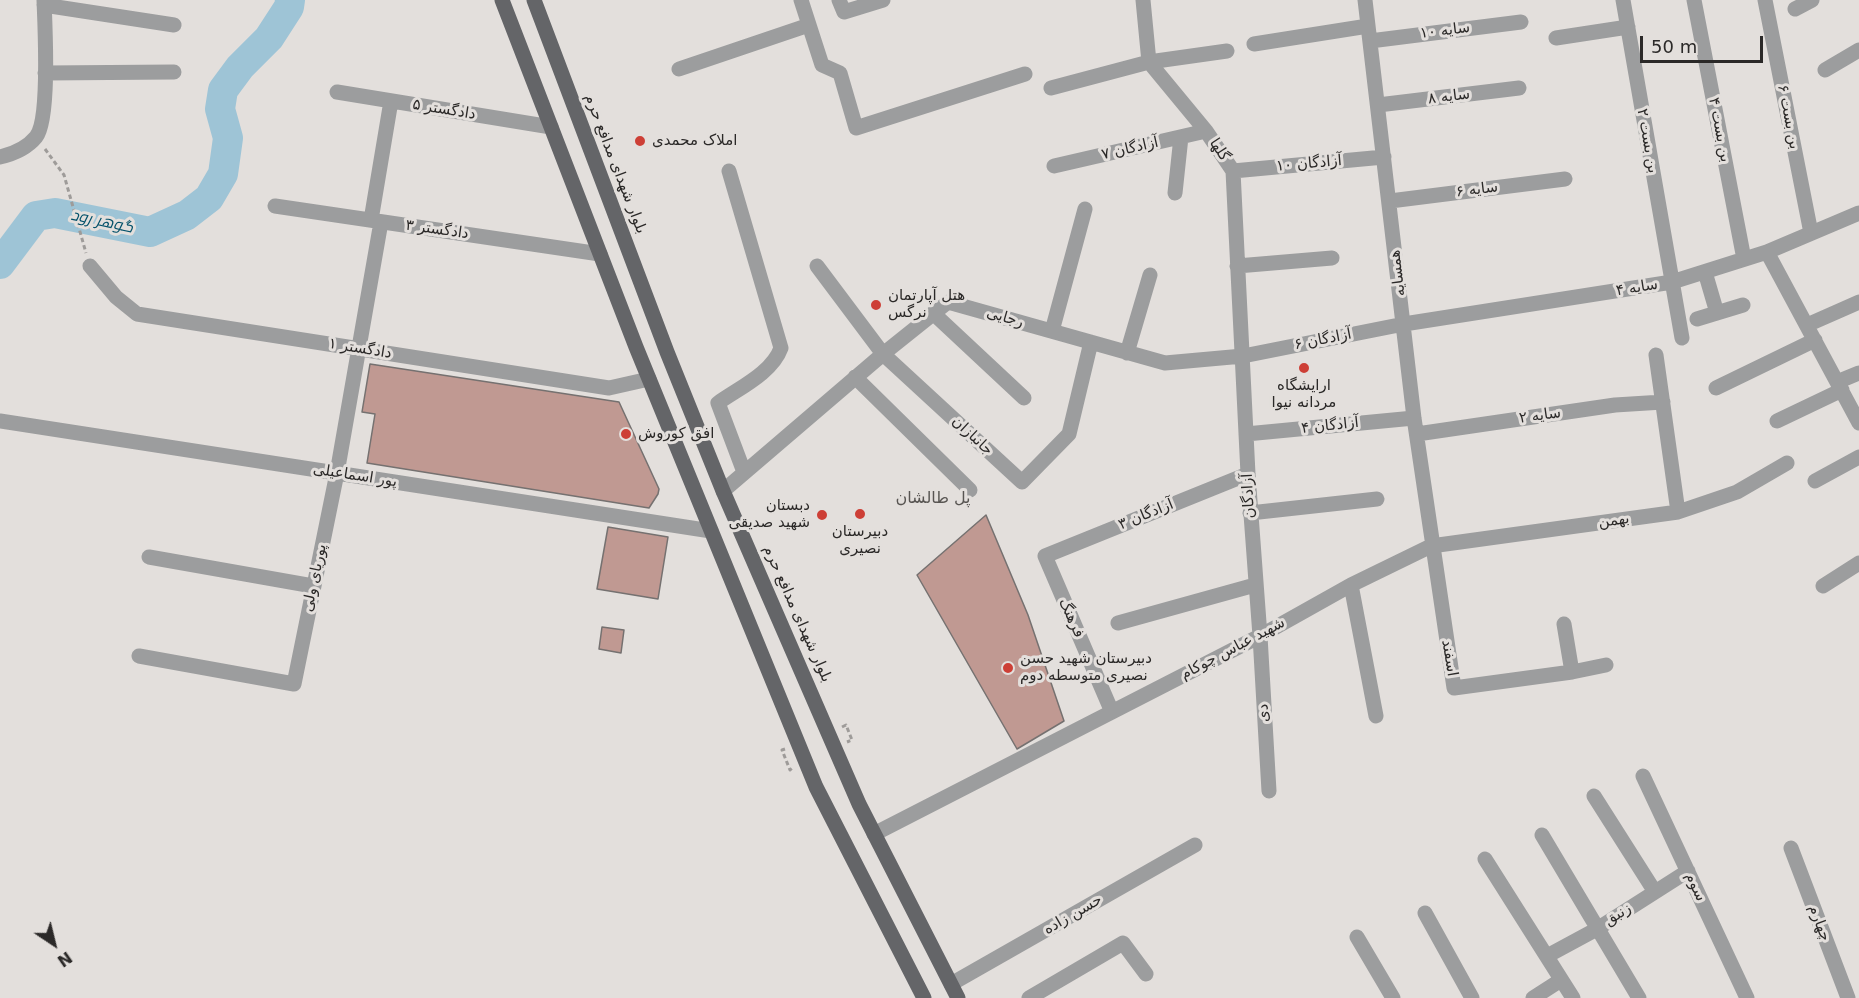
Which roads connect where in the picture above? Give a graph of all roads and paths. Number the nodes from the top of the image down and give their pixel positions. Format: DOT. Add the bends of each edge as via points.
graph roads {
  1 [pos="502,0"];
  2 [pos="534,0"];
  3 [pos="801,0"];
  4 [pos="839,0"];
  5 [pos="883,0"];
  6 [pos="1143,0"];
  7 [pos="1365,0"];
  8 [pos="1623,0"];
  9 [pos="1694,0"];
  10 [pos="1765,0"];
  11 [pos="1812,0"];
  12 [pos="44,2"];
  13 [pos="1795,9"];
  14 [pos="1521,22"];
  15 [pos="174,25"];
  16 [pos="809,25"];
  17 [pos="1628,27"];
  18 [pos="1369,33"];
  19 [pos="1556,38"];
  20 [pos="1254,44"];
  21 [pos="1859,50"];
  22 [pos="1227,51"];
  23 [pos="1149,62"];
  24 [pos="679,69"];
  25 [pos="1825,70"];
  26 [pos="174,72"];
  27 [pos="45,73"];
  28 [pos="1025,74"];
  29 [pos="1052,88"];
  30 [pos="1519,88"];
  31 [pos="337,92"];
  32 [pos="391,101"];
  33 [pos="1378,105"];
  34 [pos="551,127"];
  35 [pos="1206,131"];
  36 [pos="36,137"];
  37 [pos="1180,137"];
  38 [pos="0,157"];
  39 [pos="1384,157"];
  40 [pos="1054,166"];
  41 [pos="729,171"];
  42 [pos="1233,171"];
  43 [pos="1565,179"];
  44 [pos="1175,193"];
  45 [pos="1390,201"];
  46 [pos="275,206"];
  47 [pos="1085,209"];
  48 [pos="1859,213"];
  49 [pos="376,221"];
  50 [pos="1811,233"];
  51 [pos="83,243"];
  52 [pos="1767,252"];
  53 [pos="600,254"];
  54 [pos="1332,258"];
  55 [pos="1744,259"];
  56 [pos="90,266"];
  57 [pos="818,266"];
  58 [pos="1237,266"];
  59 [pos="1705,272"];
  60 [pos="1150,275"];
  61 [pos="1672,282"];
  62 [pos="1859,302"];
  63 [pos="1743,305"];
  64 [pos="933,313"];
  65 [pos="1717,313"];
  66 [pos="653,315"];
  67 [pos="1697,319"];
  68 [pos="1404,324"];
  69 [pos="1807,325"];
  70 [pos="627,326"];
  71 [pos="1052,331"];
  72 [pos="1682,338"];
  73 [pos="1815,340"];
  74 [pos="1090,342"];
  75 [pos="360,349"];
  76 [pos="1127,353"];
  77 [pos="882,354"];
  78 [pos="1656,355"];
  79 [pos="1243,357"];
  80 [pos="1859,373"];
  81 [pos="855,377"];
  82 [pos="648,379"];
  83 [pos="1840,386"];
  84 [pos="1716,388"];
  85 [pos="1024,398"];
  86 [pos="1663,402"];
  87 [pos="1414,418"];
  88 [pos="0,421"];
  89 [pos="1777,421"];
  90 [pos="1859,423"];
  91 [pos="1246,434"];
  92 [pos="1417,434"];
  93 [pos="1859,457"];
  94 [pos="1787,463"];
  95 [pos="744,472"];
  96 [pos="337,473"];
  97 [pos="1248,474"];
  98 [pos="1815,481"];
  99 [pos="970,490"];
  100 [pos="723,491"];
  101 [pos="1377,500"];
  102 [pos="1678,512"];
  103 [pos="1250,513"];
  104 [pos="711,531"];
  105 [pos="1431,546"];
  106 [pos="149,556"];
  107 [pos="1045,556"];
  108 [pos="1859,563"];
  109 [pos="1255,585"];
  110 [pos="1351,585"];
  111 [pos="313,586"];
  112 [pos="1822,586"];
  113 [pos="1118,623"];
  114 [pos="1564,624"];
  115 [pos="1260,636"];
  116 [pos="139,656"];
  117 [pos="1606,665"];
  118 [pos="1572,672"];
  119 [pos="1112,712"];
  120 [pos="1376,716"];
  121 [pos="846,725"];
  122 [pos="852,740"];
  123 [pos="782,750"];
  124 [pos="790,770"];
  125 [pos="1643,776"];
  126 [pos="1269,790"];
  127 [pos="1594,796"];
  128 [pos="874,834"];
  129 [pos="1542,835"];
  130 [pos="1195,845"];
  131 [pos="1791,848"];
  132 [pos="1485,859"];
  133 [pos="1688,871"];
  134 [pos="1655,892"];
  135 [pos="1425,913"];
  136 [pos="1597,929"];
  137 [pos="1357,937"];
  138 [pos="1547,956"];
  139 [pos="1146,974"];
  140 [pos="1561,981"];
  141 [pos="954,991"];
  142 [pos="924,998"];
  143 [pos="1029,998"];
  144 [pos="1393,998"];
  145 [pos="1472,998"];
  146 [pos="1533,998"];
  147 [pos="1572,998"];
  148 [pos="1639,998"];
  149 [pos="1747,998"];
  150 [pos="1848,998"];
  1 -- 34 [label="main road"];
  2 -- 66 [label="main road, بلوار شهدای مدافع حرم"];
  3 -- 16 [label="street"];
  4 -- 5 [label="street" via="844,12"];
  6 -- 23 [label="street"];
  7 -- 18 [label="street, همسایه"];
  8 -- 17 [label="street, بن بست ۲"];
  9 -- 55 [label="street, بن بست ۴"];
  10 -- 50 [label="street, بن بست ۶"];
  11 -- 13 [label="street"];
  12 -- 15 [label="street"];
  12 -- 27 [label="street"];
  14 -- 18 [label="street, سایه ۱۰"];
  16 -- 24 [label="street"];
  16 -- 28 [label="street" via="822,65 840,74 856,128"];
  17 -- 19 [label="street"];
  17 -- 61 [label="street, بن بست ۲"];
  18 -- 20 [label="street, سایه ۱۰"];
  18 -- 33 [label="street, همسایه"];
  21 -- 25 [label="street"];
  22 -- 23 [label="street"];
  23 -- 29 [label="street"];
  23 -- 35 [label="street, گلها"];
  26 -- 27 [label="street"];
  27 -- 36 [label="street" via="43,120"];
  30 -- 33 [label="street, سایه ۸"];
  31 -- 32 [label="street, دادگستر ۵"];
  32 -- 34 [label="street, دادگستر ۵"];
  32 -- 49 [label="street, پوریای ولی"];
  33 -- 39 [label="street, همسایه"];
  34 -- 53 [label="main road"];
  35 -- 37 [label="street, آزادگان ۷"];
  35 -- 42 [label="street, گلها"];
  36 -- 38 [label="street" via="16,153"];
  36 -- 51 [label="path" via="64,175"];
  37 -- 40 [label="street, آزادگان ۷"];
  37 -- 44 [label="street"];
  39 -- 42 [label="street, آزادگان ۱۰"];
  39 -- 45 [label="street, همسایه"];
  41 -- 95 [label="street" via="781,348 769,367 718,403"];
  42 -- 58 [label="street, گلها"];
  43 -- 45 [label="street, سایه ۶"];
  45 -- 68 [label="street, همسایه"];
  46 -- 49 [label="street, دادگستر ۳"];
  47 -- 71 [label="street"];
  48 -- 50 [label="street, سایه ۴"];
  49 -- 53 [label="street, دادگستر ۳"];
  49 -- 75 [label="street, پوریای ولی"];
  50 -- 52 [label="street, سایه ۴"];
  52 -- 55 [label="street, سایه ۴"];
  52 -- 69 [label="street"];
  53 -- 70 [label="main road"];
  54 -- 58 [label="street"];
  55 -- 59 [label="street, سایه ۴"];
  56 -- 75 [label="street, دادگستر ۱" via="137,314"];
  57 -- 77 [label="street, جانبازان"];
  58 -- 79 [label="street, گلها"];
  59 -- 61 [label="street, سایه ۴"];
  59 -- 65 [label="street"];
  60 -- 76 [label="street"];
  61 -- 68 [label="street, سایه ۴"];
  61 -- 72 [label="street, بن بست ۲"];
  62 -- 69 [label="street"];
  63 -- 65 [label="street"];
  64 -- 71 [label="street, رجایی" via="948,302"];
  64 -- 77 [label="street, رجایی"];
  64 -- 85 [label="street"];
  65 -- 67 [label="street"];
  66 -- 70 [label="main road"];
  66 -- 100 [label="main road, بلوار شهدای مدافع حرم"];
  68 -- 79 [label="street, آزادگان ۶"];
  68 -- 87 [label="street, همسایه"];
  69 -- 73 [label="street"];
  70 -- 82 [label="main road"];
  71 -- 74 [label="street, رجایی"];
  73 -- 83 [label="street"];
  73 -- 84 [label="street"];
  74 -- 76 [label="street, رجایی"];
  74 -- 77 [label="street, جانبازان" via="1069,434 1022,482"];
  75 -- 82 [label="street, دادگستر ۱" via="609,388"];
  75 -- 96 [label="street, پوریای ولی"];
  76 -- 79 [label="street, رجایی" via="1165,363"];
  77 -- 81 [label="street, رجایی"];
  78 -- 86 [label="street"];
  79 -- 91 [label="street, آزادگان"];
  80 -- 83 [label="street"];
  81 -- 95 [label="street, رجایی"];
  81 -- 99 [label="street"];
  82 -- 104 [label="main road"];
  83 -- 89 [label="street"];
  83 -- 90 [label="street"];
  86 -- 92 [label="street, سایه ۲" via="1615,405"];
  86 -- 102 [label="street"];
  87 -- 91 [label="street, آزادگان ۴"];
  87 -- 92 [label="street, همسایه"];
  88 -- 96 [label="street, پور اسماعیلی"];
  91 -- 97 [label="street, آزادگان"];
  92 -- 105 [label="street, همسایه"];
  93 -- 98 [label="street"];
  94 -- 102 [label="street, بهمن" via="1737,492"];
  95 -- 100 [label="street, رجایی"];
  96 -- 104 [label="street, پور اسماعیلی"];
  96 -- 111 [label="street, پوریای ولی"];
  97 -- 103 [label="street, آزادگان"];
  97 -- 107 [label="street, آزادگان ۳"];
  100 -- 128 [label="main road, بلوار شهدای مدافع حرم"];
  101 -- 103 [label="street"];
  102 -- 105 [label="street, بهمن"];
  103 -- 109 [label="street, آزادگان"];
  104 -- 142 [label="main road" via="816,787"];
  105 -- 110 [label="street, شهید عباس چوکام"];
  105 -- 118 [label="street, اسفند" via="1454,688"];
  106 -- 111 [label="street"];
  107 -- 119 [label="street, فرهنگ"];
  108 -- 112 [label="street"];
  109 -- 113 [label="street"];
  109 -- 115 [label="street, آزادگان"];
  110 -- 115 [label="street, شهید عباس چوکام"];
  110 -- 120 [label="street"];
  111 -- 116 [label="street, پوریای ولی" via="294,684"];
  114 -- 118 [label="street"];
  115 -- 119 [label="street, شهید عباس چوکام"];
  115 -- 126 [label="street, دی"];
  117 -- 118 [label="street, اسفند"];
  119 -- 128 [label="street, شهید عباس چوکام"];
  121 -- 122 [label="path"];
  123 -- 124 [label="path"];
  125 -- 133 [label="street, سوم"];
  127 -- 134 [label="street"];
  128 -- 141 [label="main road, بلوار شهدای مدافع حرم"];
  129 -- 136 [label="street"];
  130 -- 141 [label="street, حسن زاده"];
  131 -- 150 [label="street, چهارم"];
  132 -- 138 [label="street"];
  133 -- 134 [label="street, زنبق"];
  133 -- 149 [label="street, سوم"];
  134 -- 136 [label="street, زنبق"];
  135 -- 145 [label="street"];
  136 -- 138 [label="street, زنبق"];
  136 -- 148 [label="street"];
  137 -- 144 [label="street"];
  138 -- 140 [label="street"];
  139 -- 143 [label="street" via="1123,943"];
  140 -- 146 [label="street"];
  140 -- 147 [label="street"];
}
